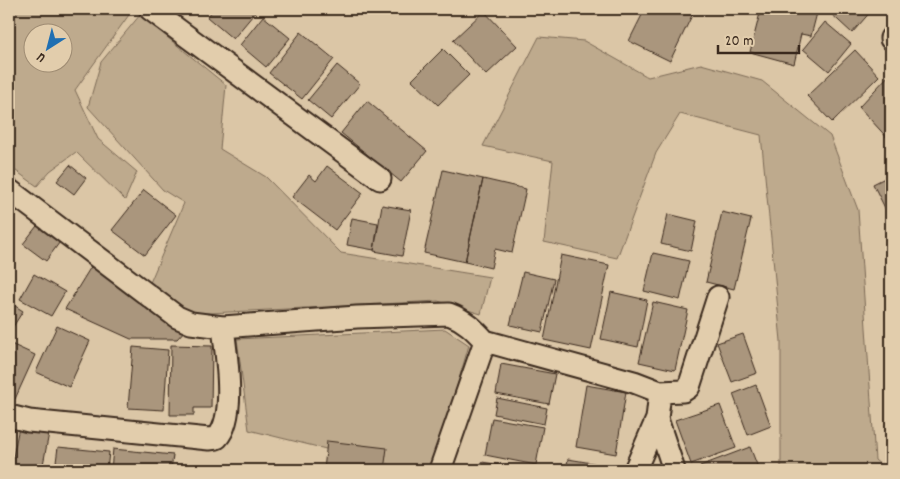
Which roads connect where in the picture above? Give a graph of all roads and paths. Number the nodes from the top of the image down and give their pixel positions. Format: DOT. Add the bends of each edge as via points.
graph roads {
  1 [pos="150,9"];
  2 [pos="380,178"];
  3 [pos="9,190"];
  4 [pos="718,297"];
  5 [pos="223,327"];
  6 [pos="485,341"];
  7 [pos="660,392"];
  8 [pos="9,416"];
  9 [pos="657,420"];
  10 [pos="440,470"];
  11 [pos="634,470"];
  12 [pos="674,470"];
  1 -- 2 [label="street"];
  3 -- 5 [label="street" via="177,317 191,323"];
  4 -- 7 [label="street" via="689,387 684,391"];
  5 -- 6 [label="street" via="449,314 471,326"];
  5 -- 8 [label="street" via="229,390 225,426 217,438 29,421"];
  6 -- 7 [label="street"];
  6 -- 10 [label="street"];
  7 -- 9 [label="street"];
  9 -- 11 [label="street"];
  9 -- 12 [label="street"];
}
